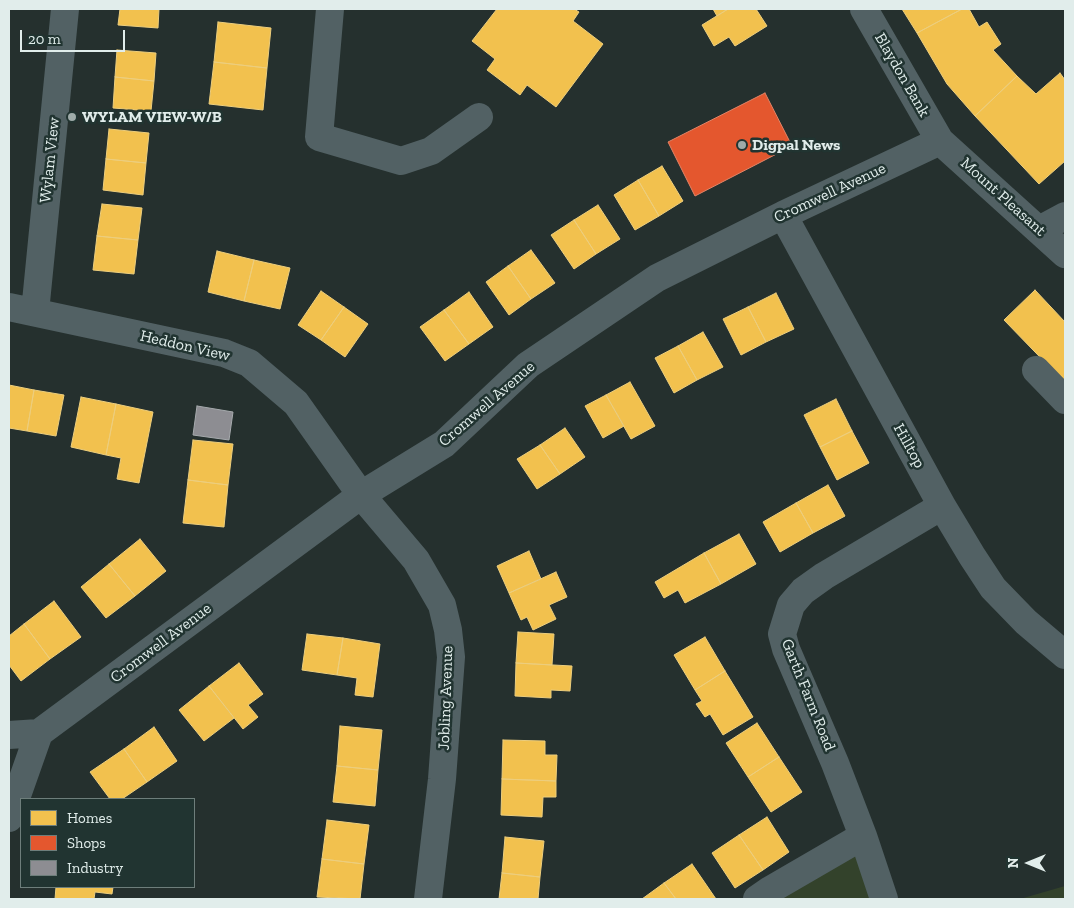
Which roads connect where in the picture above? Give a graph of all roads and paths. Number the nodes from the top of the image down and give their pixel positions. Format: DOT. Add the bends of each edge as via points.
graph roads {
  1 [pos="65,9"];
  2 [pos="330,9"];
  3 [pos="864,9"];
  4 [pos="479,117"];
  5 [pos="940,141"];
  6 [pos="783,215"];
  7 [pos="1065,216"];
  8 [pos="1039,230"];
  9 [pos="1065,254"];
  10 [pos="22,309"];
  11 [pos="1036,370"];
  12 [pos="1065,400"];
  13 [pos="361,495"];
  14 [pos="942,506"];
  15 [pos="1065,655"];
  16 [pos="39,733"];
  17 [pos="9,735"];
  18 [pos="9,818"];
  19 [pos="863,836"];
  20 [pos="428,899"];
  21 [pos="757,899"];
  22 [pos="884,899"];
  1 -- 10 [label="street, Wylam View"];
  2 -- 4 [label="street" via="319,137 401,161 432,151"];
  3 -- 5 [label="street, Blaydon Bank"];
  5 -- 6 [label="street, Cromwell Avenue"];
  5 -- 8 [label="street, Mount Pleasant"];
  6 -- 13 [label="street, Cromwell Avenue" via="657,278 528,365 444,444"];
  6 -- 14 [label="street, Hilltop"];
  7 -- 8 [label="street"];
  8 -- 9 [label="street, Mount Pleasant"];
  10 -- 13 [label="street, Heddon View" via="224,353 249,363 296,403"];
  11 -- 12 [label="street"];
  13 -- 16 [label="street, Cromwell Avenue"];
  13 -- 20 [label="street, Jobling Avenue" via="416,560 442,605 448,630 451,657 442,779"];
  14 -- 15 [label="street, Hilltop" via="993,588"];
  14 -- 19 [label="street, Garth Farm Road" via="803,591 790,605 785,620 782,634 786,649"];
  16 -- 17 [label="street"];
  16 -- 18 [label="street"];
  19 -- 21 [label="street"];
  19 -- 22 [label="street, Garth Farm Road"];
}
